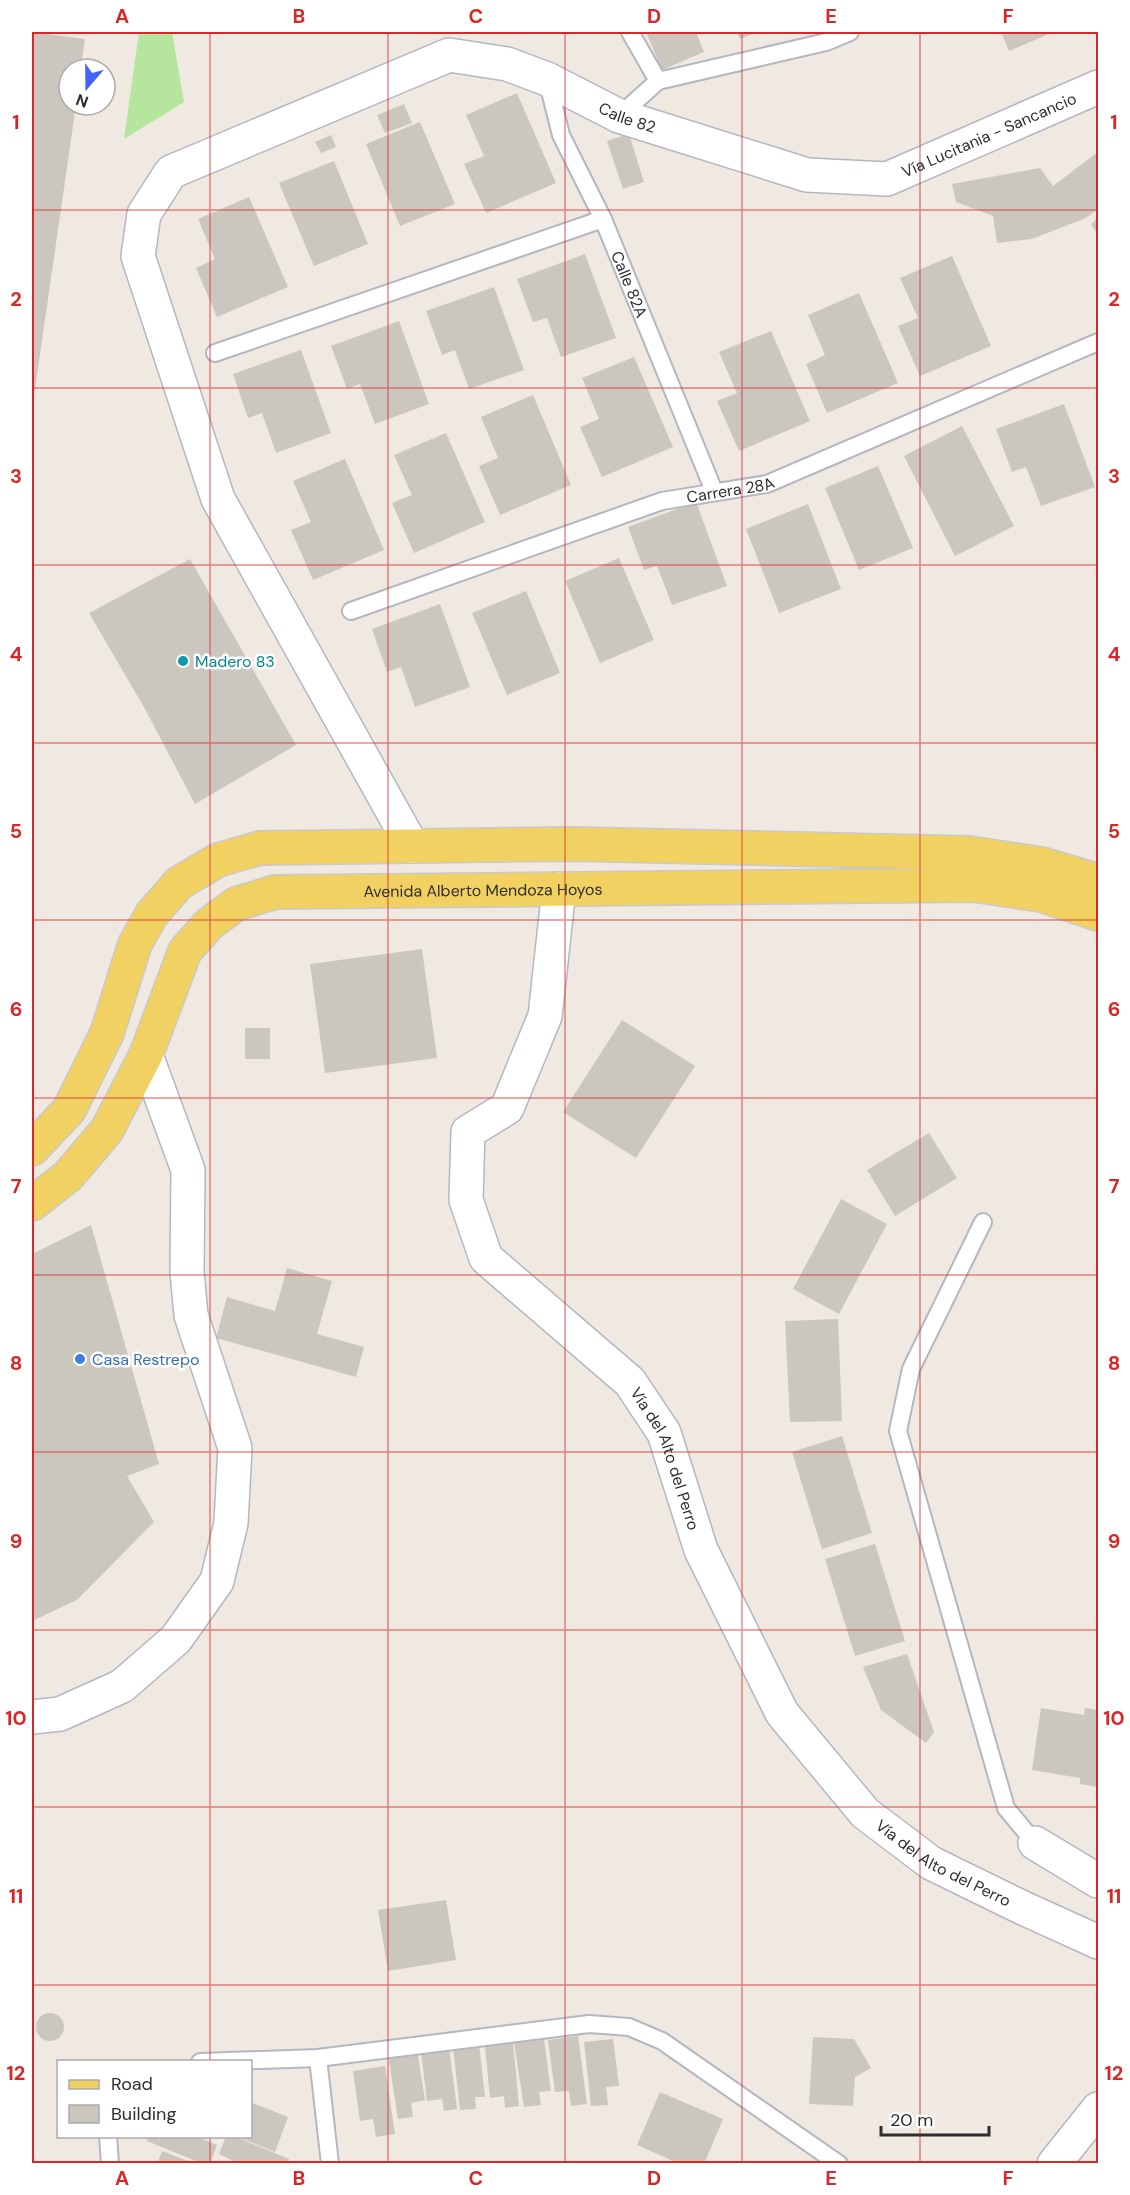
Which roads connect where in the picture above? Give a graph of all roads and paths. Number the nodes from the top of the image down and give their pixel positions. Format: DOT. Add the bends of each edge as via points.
graph roads {
  1 [pos="630,32"];
  2 [pos="850,32"];
  3 [pos="824,37"];
  4 [pos="547,79"];
  5 [pos="658,81"];
  6 [pos="1098,87"];
  7 [pos="619,116"];
  8 [pos="807,175"];
  9 [pos="603,219"];
  10 [pos="1098,342"];
  11 [pos="215,353"];
  12 [pos="714,491"];
  13 [pos="351,611"];
  14 [pos="412,846"];
  15 [pos="1098,881"];
  16 [pos="559,889"];
  17 [pos="1098,914"];
  18 [pos="146,1055"];
  19 [pos="32,1149"];
  20 [pos="32,1204"];
  21 [pos="983,1222"];
  22 [pos="32,1717"];
  23 [pos="1035,1843"];
  24 [pos="1098,1881"];
  25 [pos="1098,1942"];
  26 [pos="318,2058"];
  27 [pos="239,2060"];
  28 [pos="1098,2109"];
  29 [pos="108,2138"];
  30 [pos="110,2163"];
  31 [pos="330,2163"];
  32 [pos="839,2163"];
  33 [pos="1054,2163"];
  1 -- 5 [label="lane"];
  2 -- 3 [label="lane"];
  3 -- 5 [label="lane"];
  4 -- 7 [label="street, Calle 82"];
  4 -- 9 [label="lane, Calle 82A" via="561,135"];
  4 -- 14 [label="street, Calle 82" via="507,64 449,55 171,172 144,214 138,256 218,499"];
  5 -- 7 [label="lane"];
  6 -- 8 [label="street, Vía Lucitania - Sancancio" via="887,179"];
  7 -- 8 [label="street, Calle 82"];
  9 -- 11 [label="lane"];
  9 -- 12 [label="lane, Calle 82A"];
  10 -- 12 [label="lane, Carrera 28A" via="767,484"];
  12 -- 13 [label="lane, Carrera 28A" via="663,501"];
  14 -- 15 [label="main road" via="572,844 969,853 1042,864"];
  14 -- 19 [label="main road" via="260,848 218,860 179,883 152,914 135,944 107,1033 69,1110"];
  16 -- 17 [label="main road, Avenida Alberto Mendoza Hoyos" via="974,885 1041,895"];
  16 -- 18 [label="main road, Avenida Alberto Mendoza Hoyos" via="275,892 236,904 209,924 185,951"];
  16 -- 25 [label="street, Vía del Alto del Perro" via="545,1016 507,1108 468,1132 466,1200 486,1258 630,1382 664,1433 701,1550 782,1713 865,1813 931,1863"];
  18 -- 20 [label="main road, Avenida Alberto Mendoza Hoyos" via="107,1130 68,1176"];
  18 -- 22 [label="street" via="188,1170 187,1272 191,1315 235,1448 231,1523 217,1581 176,1639 122,1686 60,1714"];
  21 -- 23 [label="lane" via="911,1369 898,1431 1006,1808"];
  23 -- 24 [label="street"];
  26 -- 27 [label="lane"];
  26 -- 31 [label="lane"];
  26 -- 32 [label="lane" via="589,2024 629,2027 662,2041"];
  28 -- 33 [label="street"];
  29 -- 30 [label="lane"];
}
